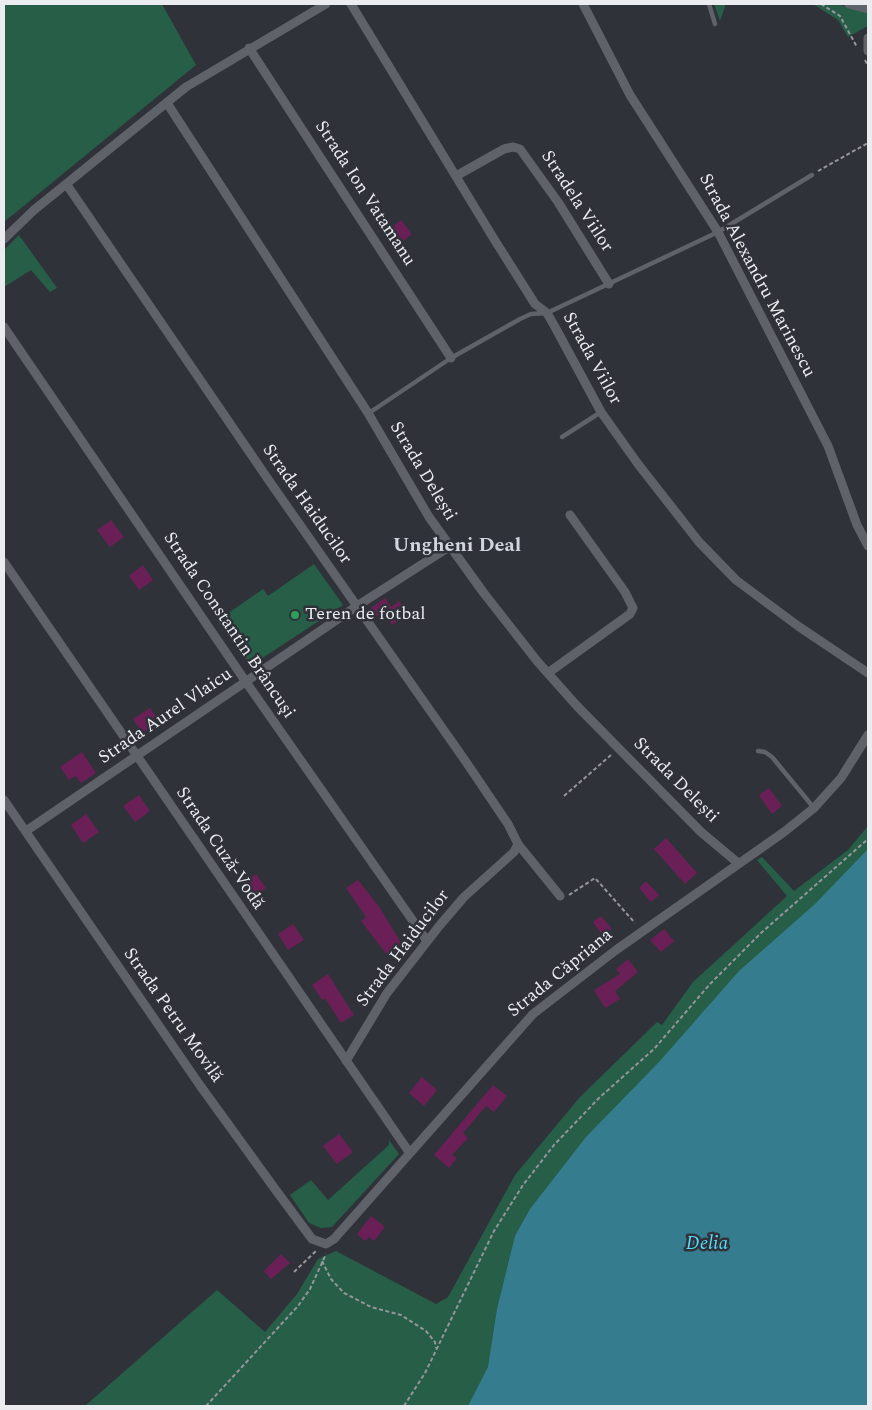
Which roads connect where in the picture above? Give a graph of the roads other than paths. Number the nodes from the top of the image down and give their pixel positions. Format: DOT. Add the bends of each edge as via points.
graph roads {
  1 [pos="326,4"];
  2 [pos="351,4"];
  3 [pos="583,4"];
  4 [pos="709,4"];
  5 [pos="849,4"];
  6 [pos="868,9"];
  7 [pos="715,24"];
  8 [pos="868,38"];
  9 [pos="249,48"];
  10 [pos="864,53"];
  11 [pos="167,103"];
  12 [pos="812,175"];
  13 [pos="456,176"];
  14 [pos="67,185"];
  15 [pos="718,232"];
  16 [pos="4,239"];
  17 [pos="609,284"];
  18 [pos="547,314"];
  19 [pos="4,327"];
  20 [pos="451,358"];
  21 [pos="601,412"];
  22 [pos="368,413"];
  23 [pos="562,437"];
  24 [pos="570,515"];
  25 [pos="868,546"];
  26 [pos="449,547"];
  27 [pos="4,562"];
  28 [pos="357,606"];
  29 [pos="548,673"];
  30 [pos="868,673"];
  31 [pos="246,682"];
  32 [pos="868,735"];
  33 [pos="758,751"];
  34 [pos="136,757"];
  35 [pos="4,800"];
  36 [pos="814,808"];
  37 [pos="26,831"];
  38 [pos="518,844"];
  39 [pos="738,863"];
  40 [pos="560,896"];
  41 [pos="426,941"];
  42 [pos="346,1061"];
  43 [pos="409,1152"];
  44 [pos="321,1244"];
  1 -- 9 [label="street"];
  2 -- 13 [label="street, Strada Viilor"];
  3 -- 15 [label="street, Strada Alexandru Marinescu" via="630,95"];
  4 -- 7 [label="lane"];
  5 -- 6 [label="street"];
  8 -- 10 [label="street"];
  9 -- 11 [label="street"];
  9 -- 20 [label="street, Strada Ion Vatamanu"];
  11 -- 14 [label="street"];
  11 -- 22 [label="street, Strada Delești"];
  12 -- 15 [label="lane"];
  13 -- 17 [label="street, Stradela Viilor" via="504,150 520,149 558,202"];
  13 -- 18 [label="street, Strada Viilor" via="535,304"];
  14 -- 16 [label="street"];
  14 -- 28 [label="street, Strada Haiducilor"];
  15 -- 17 [label="lane"];
  15 -- 25 [label="street, Strada Alexandru Marinescu" via="828,446"];
  17 -- 18 [label="lane"];
  18 -- 20 [label="lane" via="531,314 520,319"];
  18 -- 21 [label="street, Strada Viilor"];
  19 -- 31 [label="street, Strada Constantin Brâncuşi"];
  20 -- 22 [label="lane"];
  21 -- 23 [label="lane"];
  21 -- 30 [label="street, Strada Viilor" via="665,499 724,568 798,626"];
  22 -- 26 [label="street, Strada Delești"];
  24 -- 29 [label="street" via="633,608 630,614"];
  26 -- 28 [label="street, Strada Aurel Vlaicu"];
  26 -- 29 [label="street, Strada Delești"];
  27 -- 34 [label="street, Strada Cuză-Vodă"];
  28 -- 31 [label="street, Strada Aurel Vlaicu"];
  28 -- 38 [label="street, Strada Haiducilor" via="508,824"];
  29 -- 39 [label="street, Strada Delești" via="701,832"];
  31 -- 34 [label="street, Strada Aurel Vlaicu"];
  31 -- 41 [label="street, Strada Constantin Brâncuşi"];
  32 -- 36 [label="street, Strada Căpriana" via="842,778"];
  33 -- 36 [label="lane" via="772,757"];
  34 -- 37 [label="street, Strada Aurel Vlaicu"];
  34 -- 42 [label="street, Strada Cuză-Vodă"];
  35 -- 37 [label="street, Strada Petru Movilă"];
  36 -- 39 [label="street, Strada Căpriana"];
  37 -- 44 [label="street, Strada Petru Movilă" via="199,1084 312,1239"];
  38 -- 40 [label="street, Strada Haiducilor"];
  38 -- 41 [label="street, Strada Haiducilor" via="514,852 464,897"];
  39 -- 43 [label="street, Strada Căpriana" via="533,1014"];
  41 -- 42 [label="street, Strada Haiducilor" via="387,993"];
  42 -- 43 [label="street, Strada Cuză-Vodă"];
  43 -- 44 [label="street, Strada Căpriana" via="334,1239"];
}
